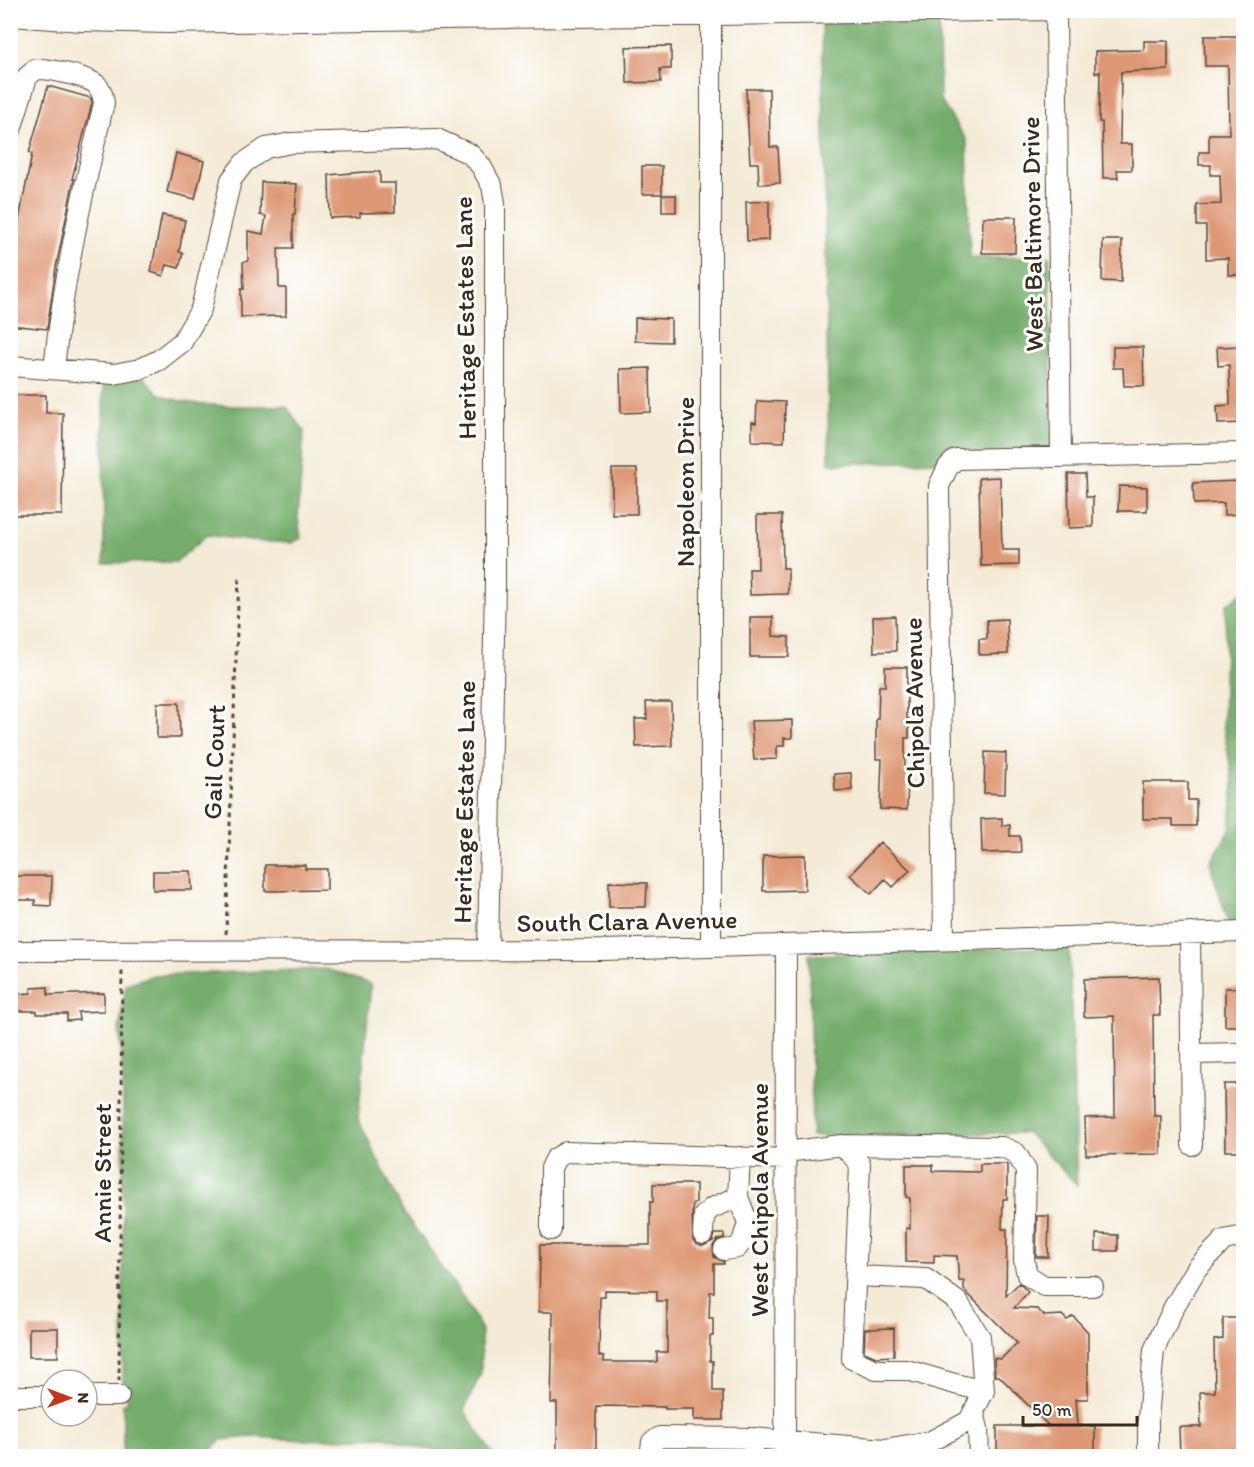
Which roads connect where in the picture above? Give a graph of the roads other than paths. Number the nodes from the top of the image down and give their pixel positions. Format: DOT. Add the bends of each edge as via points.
graph roads {
  1 [pos="1056,10"];
  2 [pos="10,16"];
  3 [pos="711,16"];
  4 [pos="167,17"];
  5 [pos="82,21"];
  6 [pos="10,30"];
  7 [pos="10,133"];
  8 [pos="10,366"];
  9 [pos="54,369"];
  10 [pos="1244,453"];
  11 [pos="1061,457"];
  12 [pos="1244,932"];
  13 [pos="1190,933"];
  14 [pos="944,940"];
  15 [pos="786,945"];
  16 [pos="711,947"];
  17 [pos="488,950"];
  18 [pos="10,951"];
  19 [pos="1244,1053"];
  20 [pos="1191,1054"];
  21 [pos="842,1145"];
  22 [pos="1192,1146"];
  23 [pos="786,1155"];
  24 [pos="740,1157"];
  25 [pos="738,1197"];
  26 [pos="551,1230"];
  27 [pos="704,1234"];
  28 [pos="1244,1236"];
  29 [pos="724,1250"];
  30 [pos="856,1276"];
  31 [pos="1093,1286"];
  32 [pos="984,1390"];
  33 [pos="10,1396"];
  34 [pos="39,1396"];
  35 [pos="99,1396"];
  36 [pos="118,1396"];
  37 [pos="974,1412"];
  38 [pos="753,1447"];
  39 [pos="785,1448"];
  40 [pos="650,1456"];
  41 [pos="979,1456"];
  42 [pos="1148,1456"];
  1 -- 3 [label="street"];
  1 -- 11 [label="street, West Baltimore Drive"];
  2 -- 5 [label="street"];
  3 -- 4 [label="street"];
  3 -- 16 [label="street, Napoleon Drive"];
  4 -- 5 [label="street"];
  5 -- 6 [label="street" via="71,27"];
  7 -- 9 [label="street" via="27,77 36,69 46,68 95,83 102,92 104,104 79,206"];
  8 -- 9 [label="street, Heritage Estates Lane"];
  9 -- 17 [label="street, Heritage Estates Lane" via="114,374 140,369 182,342 201,309 231,180 244,164 266,148 291,143 437,139 470,154 481,166 492,186 495,204 495,583"];
  10 -- 11 [label="street"];
  11 -- 14 [label="street, Chipola Avenue" via="956,459 939,486"];
  12 -- 13 [label="street, South Clara Avenue"];
  13 -- 14 [label="street, South Clara Avenue"];
  13 -- 20 [label="street"];
  14 -- 15 [label="street, South Clara Avenue"];
  15 -- 16 [label="street, South Clara Avenue"];
  15 -- 23 [label="street, West Chipola Avenue"];
  16 -- 17 [label="street, South Clara Avenue"];
  17 -- 18 [label="street, South Clara Avenue"];
  19 -- 20 [label="street"];
  20 -- 22 [label="street"];
  21 -- 23 [label="street"];
  21 -- 30 [label="street" via="860,1164"];
  21 -- 31 [label="street" via="1002,1147 1016,1154 1026,1170 1024,1260 1028,1275 1044,1286"];
  23 -- 24 [label="street"];
  23 -- 39 [label="street, West Chipola Avenue"];
  24 -- 25 [label="street"];
  24 -- 26 [label="street" via="566,1152 556,1158 552,1168"];
  25 -- 27 [label="street" via="704,1215"];
  25 -- 29 [label="street" via="748,1223 737,1248"];
  28 -- 42 [label="street" via="1224,1240 1197,1268 1154,1350"];
  30 -- 32 [label="street" via="926,1279 958,1302 980,1337"];
  30 -- 32 [label="street" via="852,1359 876,1370 907,1370"];
  32 -- 37 [label="street"];
  33 -- 34 [label="street"];
  35 -- 36 [label="street"];
  37 -- 39 [label="street" via="969,1421 931,1441 885,1449"];
  37 -- 41 [label="street"];
  38 -- 39 [label="street"];
  38 -- 40 [label="street" via="660,1437 652,1442"];
}
